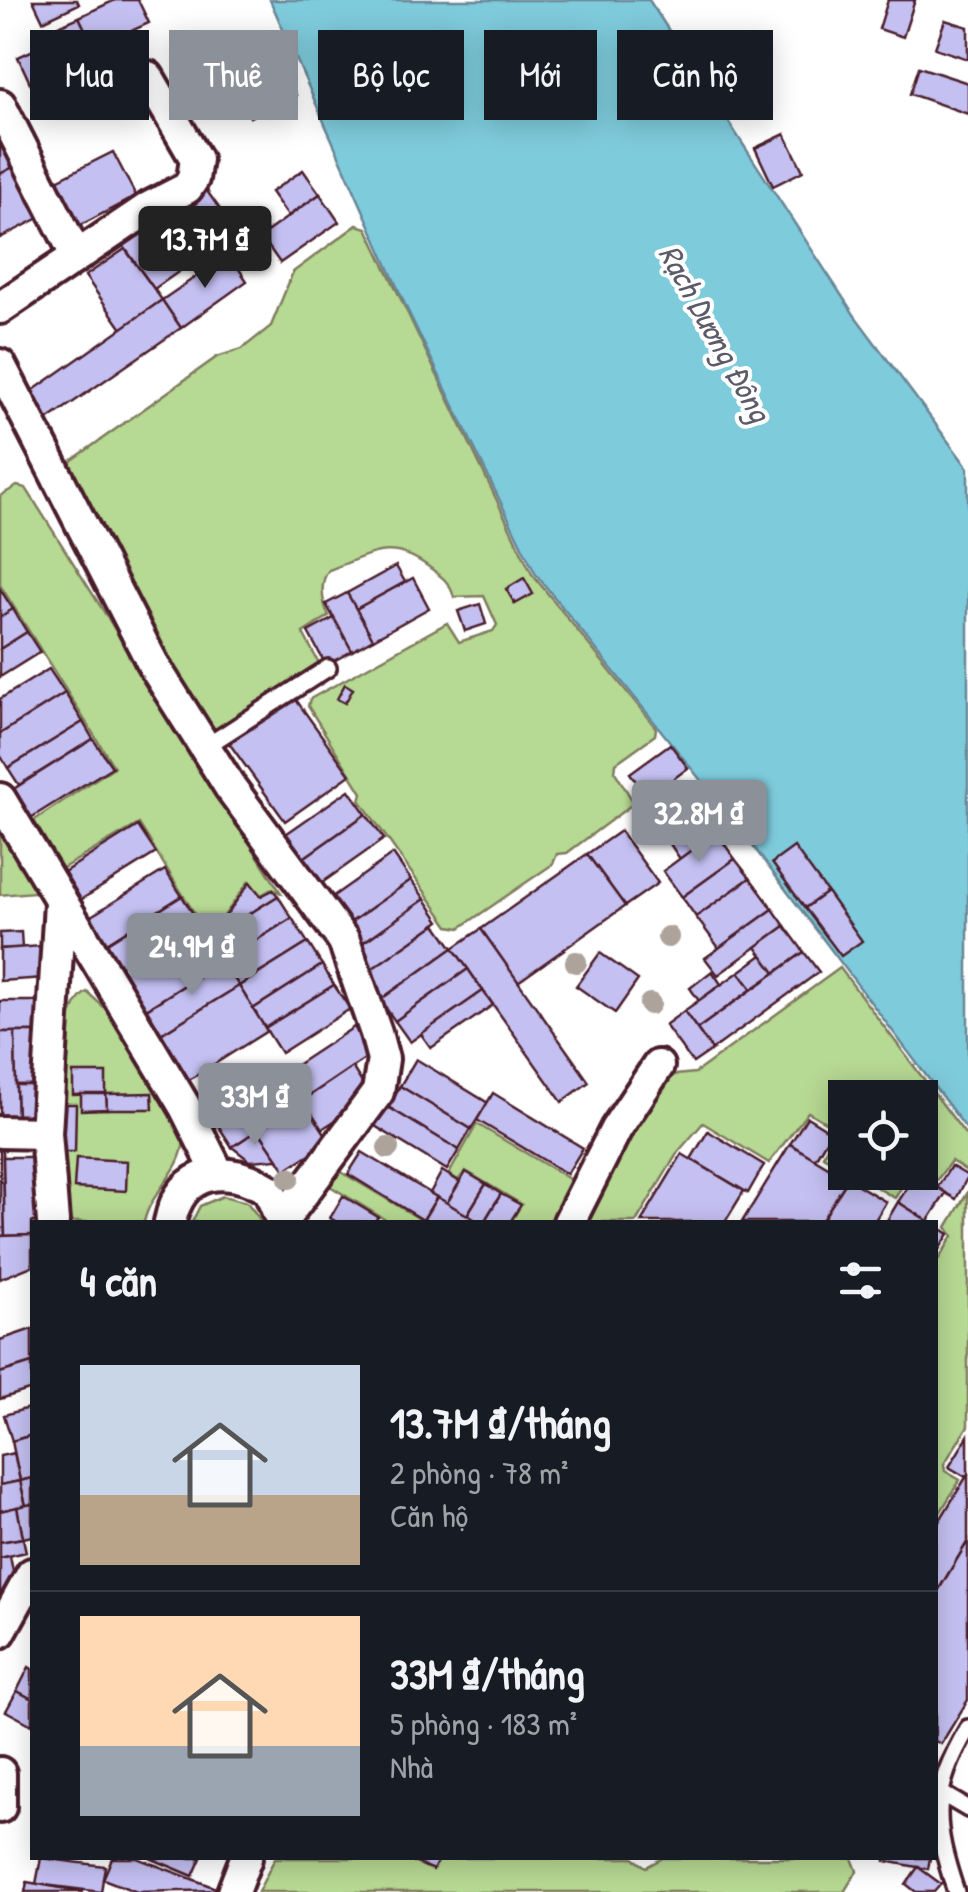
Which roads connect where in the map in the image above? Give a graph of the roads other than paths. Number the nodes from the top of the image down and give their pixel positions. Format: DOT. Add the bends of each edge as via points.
graph roads {
  1 [pos="149,80"];
  2 [pos="0,105"];
  3 [pos="76,255"];
  4 [pos="0,308"];
  5 [pos="0,366"];
  6 [pos="328,668"];
  7 [pos="205,747"];
  8 [pos="0,799"];
  9 [pos="60,903"];
  10 [pos="658,1066"];
  11 [pos="0,1132"];
  12 [pos="46,1133"];
  13 [pos="218,1174"];
  14 [pos="53,1220"];
  15 [pos="171,1220"];
  16 [pos="283,1220"];
  17 [pos="284,1220"];
  18 [pos="570,1220"];
  19 [pos="30,1578"];
  20 [pos="0,1632"];
  21 [pos="968,1728"];
  22 [pos="0,1773"];
  23 [pos="939,1792"];
  24 [pos="938,1799"];
  25 [pos="0,1807"];
  26 [pos="968,1809"];
  27 [pos="938,1822"];
  28 [pos="245,1860"];
  29 [pos="233,1892"];
  30 [pos="956,1892"];
  1 -- 3 [label="street" via="196,158 193,179"];
  2 -- 3 [label="street"];
  3 -- 4 [label="street"];
  5 -- 7 [label="street" via="154,666"];
  6 -- 7 [label="lane"];
  7 -- 17 [label="street" via="344,941 383,1059 378,1092"];
  8 -- 9 [label="street"];
  9 -- 12 [label="street"];
  9 -- 13 [label="street" via="185,1107"];
  10 -- 18 [label="street" via="616,1129"];
  11 -- 12 [label="street"];
  12 -- 14 [label="street"];
  13 -- 15 [label="street" via="192,1185"];
  13 -- 16 [label="street" via="244,1174 268,1190"];
  19 -- 20 [label="street"];
  21 -- 23 [label="lane" via="945,1766"];
  22 -- 25 [label="street"];
  23 -- 24 [label="lane"];
  23 -- 26 [label="lane"];
  27 -- 30 [label="lane"];
  28 -- 29 [label="street"];
}
